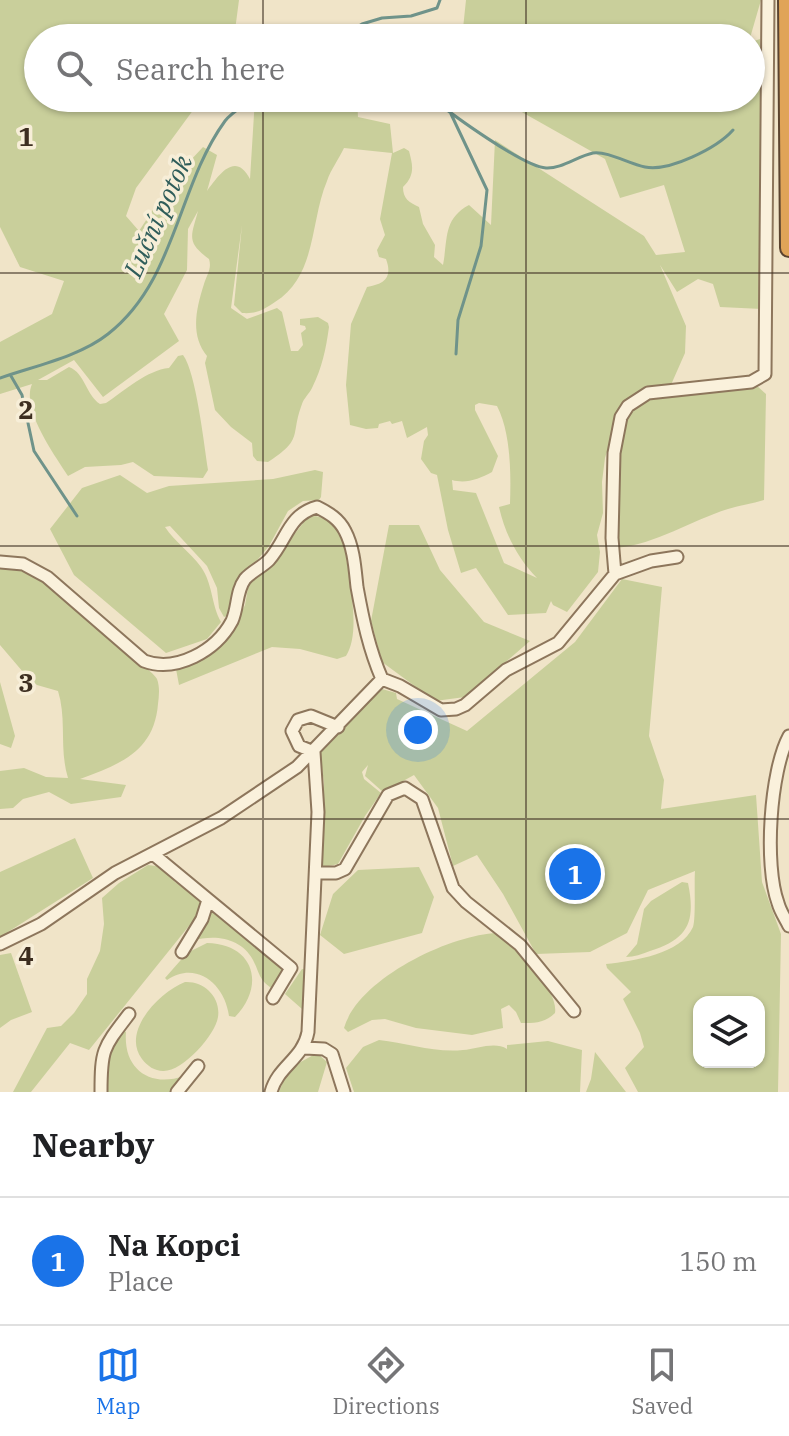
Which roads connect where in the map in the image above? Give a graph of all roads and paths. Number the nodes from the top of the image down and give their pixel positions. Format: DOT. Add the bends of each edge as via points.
graph roads {
  1 [pos="768,0"];
  2 [pos="787,0"];
  3 [pos="789,248"];
  4 [pos="677,557"];
  5 [pos="0,562"];
  6 [pos="615,574"];
  7 [pos="382,679"];
  8 [pos="338,727"];
  9 [pos="789,736"];
  10 [pos="314,752"];
  11 [pos="153,854"];
  12 [pos="316,873"];
  13 [pos="208,900"];
  14 [pos="789,926"];
  15 [pos="0,944"];
  16 [pos="182,952"];
  17 [pos="273,998"];
  18 [pos="574,1011"];
  19 [pos="129,1014"];
  20 [pos="305,1048"];
  21 [pos="198,1066"];
  22 [pos="101,1092"];
  23 [pos="177,1092"];
  24 [pos="271,1092"];
  25 [pos="344,1092"];
  1 -- 6 [label="street" via="765,374 751,382 648,393 628,406 614,453"];
  2 -- 3 [label="highway"];
  4 -- 6 [label="street"];
  5 -- 7 [label="street" via="23,564 47,577 144,661 176,664 217,641 233,619 245,579 269,560 293,520 317,507 345,530 363,625"];
  6 -- 7 [label="street" via="558,643 506,670 465,705 441,710"];
  7 -- 8 [label="street"];
  8 -- 10 [label="street"];
  8 -- 10 [label="street" via="311,716 298,720 292,731 299,746"];
  9 -- 14 [label="street" via="775,782 771,860 777,902"];
  10 -- 11 [label="street" via="221,818"];
  10 -- 12 [label="street"];
  11 -- 13 [label="street"];
  11 -- 15 [label="street"];
  12 -- 18 [label="street" via="345,869 388,795 405,788 414,792 422,799 453,888 520,945"];
  12 -- 20 [label="street"];
  13 -- 16 [label="street"];
  13 -- 17 [label="street" via="291,968"];
  19 -- 22 [label="street" via="101,1059"];
  20 -- 24 [label="street" via="285,1067"];
  20 -- 25 [label="street" via="332,1054"];
  21 -- 23 [label="street"];
}
